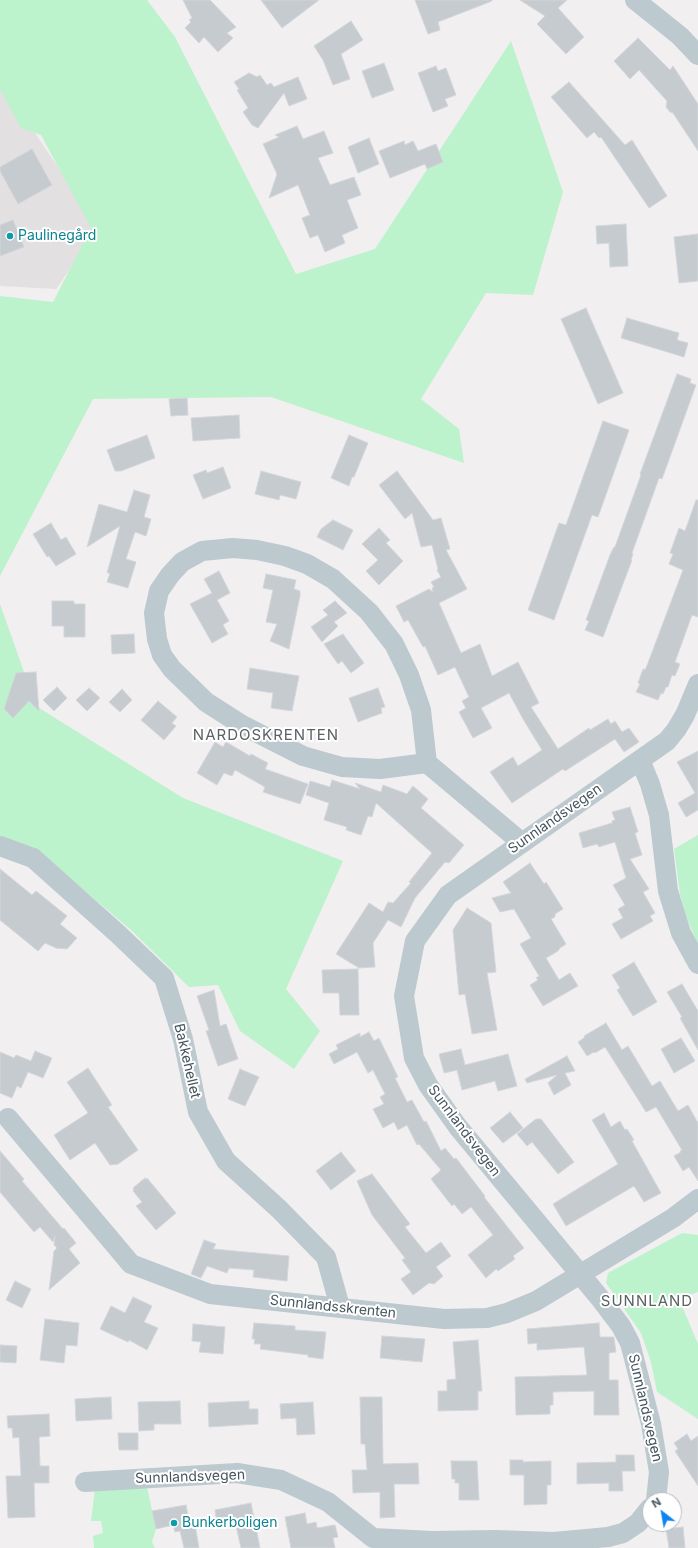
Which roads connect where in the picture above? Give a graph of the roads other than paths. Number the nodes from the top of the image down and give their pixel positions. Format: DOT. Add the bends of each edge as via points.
graph roads {
  1 [pos="635,0"];
  2 [pos="698,55"];
  3 [pos="698,684"];
  4 [pos="640,760"];
  5 [pos="427,763"];
  6 [pos="521,842"];
  7 [pos="0,846"];
  8 [pos="698,964"];
  9 [pos="8,1118"];
  10 [pos="698,1199"];
  11 [pos="580,1274"];
  12 [pos="340,1307"];
  13 [pos="85,1482"];
  14 [pos="657,1492"];
  15 [pos="642,1518"];
  16 [pos="370,1543"];
  1 -- 2 [label="street" via="680,36"];
  3 -- 4 [label="street, Sunnlandsvegen" via="676,730 667,741"];
  4 -- 6 [label="street, Sunnlandsvegen"];
  4 -- 8 [label="street" via="659,815 668,891 681,934"];
  5 -- 5 [label="street" via="421,710 409,675 394,644 369,612 333,579 307,564 285,556 233,548 202,551 182,562 170,574 160,591 154,613 162,655 172,669 206,702 242,725 303,756 342,768 380,769"];
  5 -- 6 [label="street"];
  6 -- 11 [label="street, Sunnlandsvegen" via="448,894 415,941 404,996 414,1058 428,1084 458,1128"];
  7 -- 12 [label="street, Bakkehellet" via="33,858 164,978 183,1039 198,1112 226,1161 279,1209 326,1257"];
  9 -- 12 [label="street, Sunnlandsskrenten" via="131,1264 210,1294"];
  10 -- 11 [label="street, Sunnlandsskrenten" via="673,1218"];
  11 -- 12 [label="street, Sunnlandsskrenten" via="536,1301 487,1318 444,1319"];
  11 -- 14 [label="street, Sunnlandsvegen" via="612,1314 630,1343 651,1424 659,1472"];
  13 -- 16 [label="street, Sunnlandsvegen" via="237,1473 281,1480 328,1502"];
  15 -- 16 [label="street, Sunnlandsvegen" via="623,1533 608,1537 554,1542 495,1540"];
}
